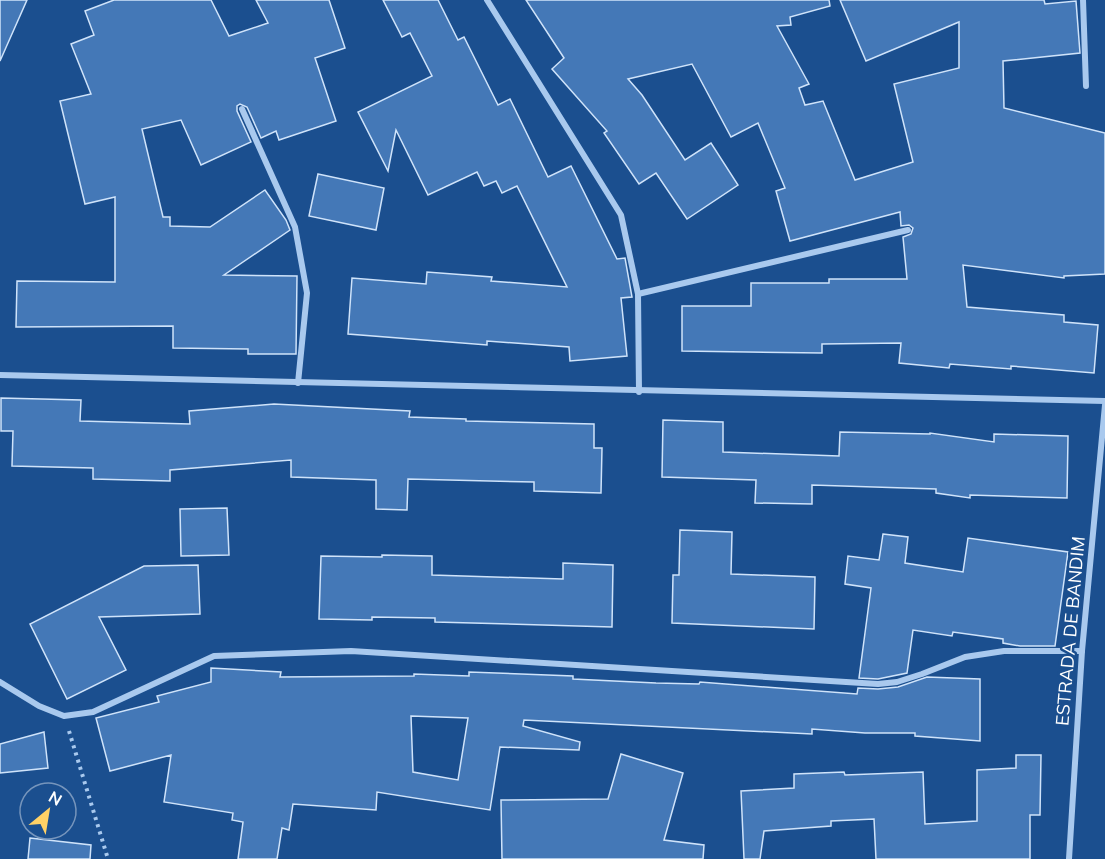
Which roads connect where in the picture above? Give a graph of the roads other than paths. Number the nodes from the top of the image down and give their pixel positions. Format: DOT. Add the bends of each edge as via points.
graph roads {
  1 [pos="1083,0"];
  2 [pos="488,1"];
  3 [pos="1086,86"];
  4 [pos="242,109"];
  5 [pos="908,230"];
  6 [pos="638,294"];
  7 [pos="0,375"];
  8 [pos="298,383"];
  9 [pos="639,392"];
  10 [pos="1105,403"];
  11 [pos="1082,651"];
  12 [pos="0,682"];
  13 [pos="1070,859"];
  1 -- 3 [label="street"];
  2 -- 6 [label="street" via="621,215"];
  4 -- 8 [label="street" via="296,227 307,293"];
  5 -- 6 [label="street"];
  6 -- 9 [label="street"];
  7 -- 8 [label="street"];
  8 -- 9 [label="street"];
  9 -- 10 [label="street"];
  10 -- 11 [label="street, ESTRADA DE BANDIM"];
  11 -- 12 [label="street" via="1004,651 965,657 914,677 878,684 351,651 214,656 93,712 64,716"];
  11 -- 13 [label="street, ESTRADA DE BANDIM"];
}
